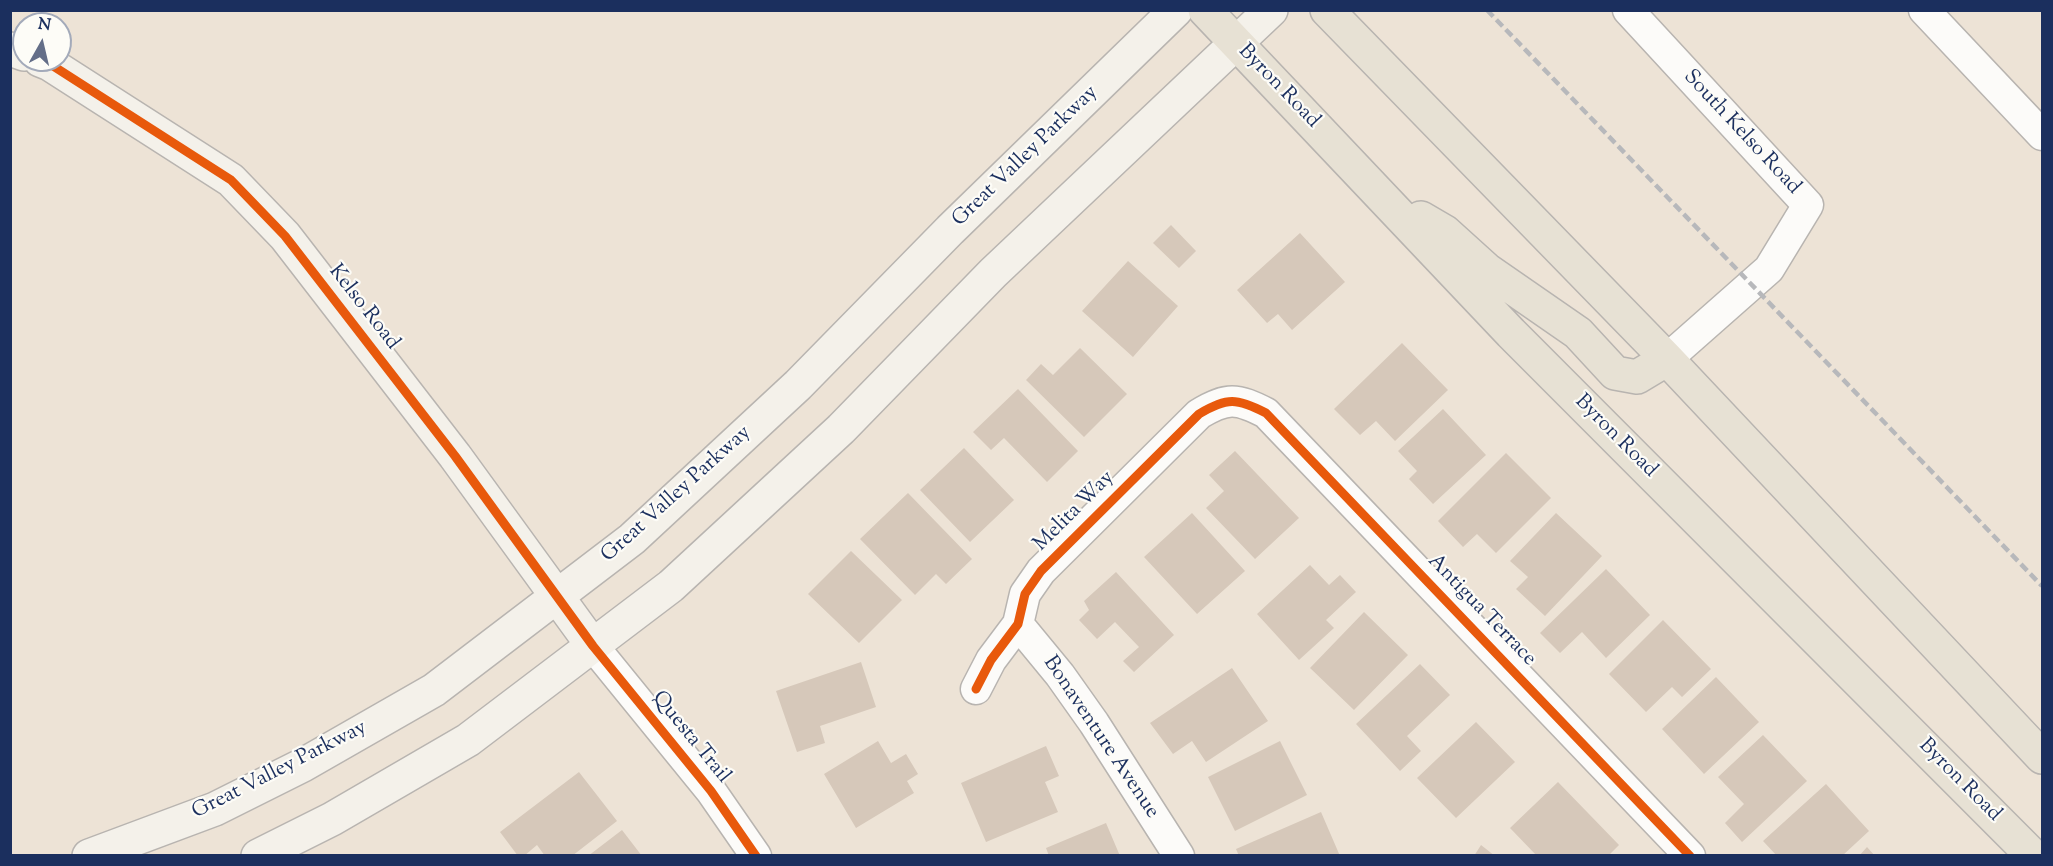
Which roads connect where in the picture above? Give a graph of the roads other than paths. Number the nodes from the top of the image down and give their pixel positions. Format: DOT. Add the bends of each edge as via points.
graph roads {
  1 [pos="1176,10"];
  2 [pos="1205,10"];
  3 [pos="1271,10"];
  4 [pos="1327,10"];
  5 [pos="1628,10"];
  6 [pos="1924,10"];
  7 [pos="1236,44"];
  8 [pos="62,72"];
  9 [pos="2043,135"];
  10 [pos="1378,193"];
  11 [pos="1667,359"];
  12 [pos="1240,401"];
  13 [pos="557,596"];
  14 [pos="1018,624"];
  15 [pos="592,646"];
  16 [pos="976,689"];
  17 [pos="2043,757"];
  18 [pos="89,855"];
  19 [pos="258,855"];
  20 [pos="756,855"];
  21 [pos="1179,855"];
  22 [pos="1690,855"];
  23 [pos="2033,855"];
  1 -- 13 [label="main road, Great Valley Parkway" via="798,385 632,539"];
  2 -- 7 [label="main road, Byron Road"];
  3 -- 7 [label="main road"];
  4 -- 11 [label="main road"];
  5 -- 11 [label="street, South Kelso Road" via="1808,206 1769,269"];
  6 -- 9 [label="street"];
  7 -- 10 [label="main road, Byron Road"];
  7 -- 15 [label="main road" via="993,273 842,429 671,586"];
  8 -- 13 [label="main road, Kelso Road" via="231,180 285,236 455,456"];
  10 -- 11 [label="main road" via="1445,232 1487,270 1578,333 1614,373 1637,377"];
  10 -- 23 [label="main road, Byron Road" via="1511,333"];
  11 -- 17 [label="main road"];
  12 -- 14 [label="street, Melita Way" via="1219,402 1199,414 1041,571 1025,594"];
  12 -- 22 [label="street, Antigua Terrace" via="1266,413"];
  13 -- 15 [label="main road, Kelso Road"];
  13 -- 18 [label="main road, Great Valley Parkway" via="434,690 303,765 214,809"];
  14 -- 16 [label="street, Melita Way" via="991,660"];
  14 -- 21 [label="street, Bonaventure Avenue" via="1095,723"];
  15 -- 19 [label="main road" via="468,740 332,819"];
  15 -- 20 [label="street, Questa Trail" via="711,791"];
}
